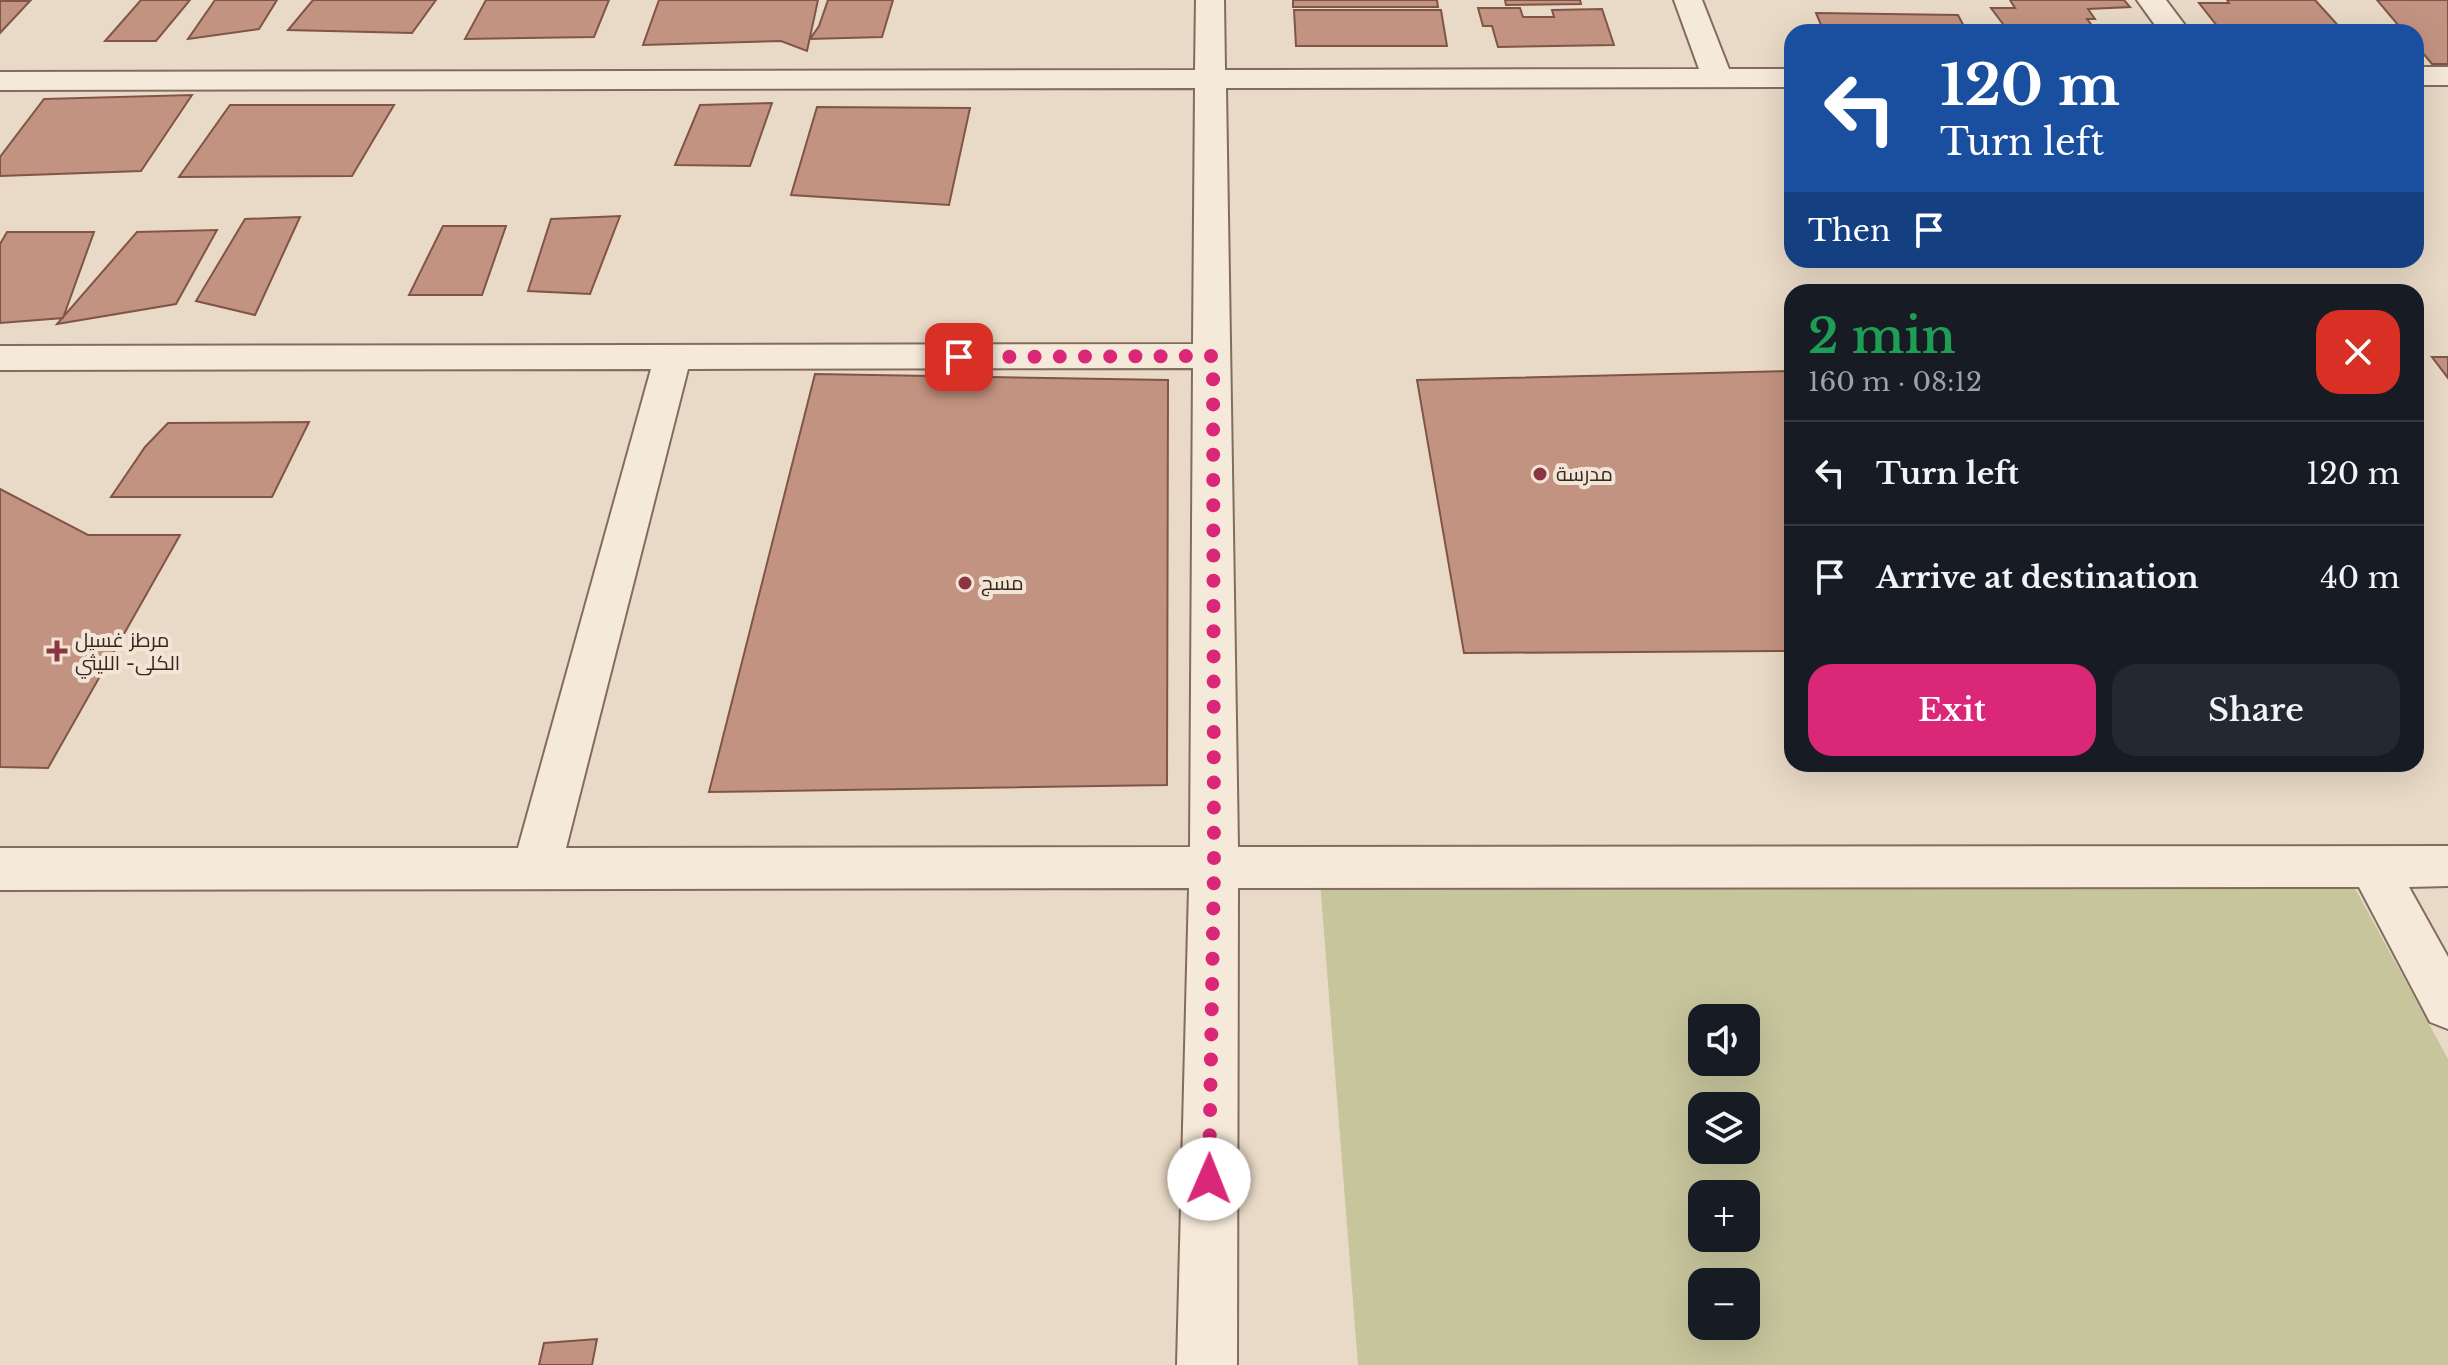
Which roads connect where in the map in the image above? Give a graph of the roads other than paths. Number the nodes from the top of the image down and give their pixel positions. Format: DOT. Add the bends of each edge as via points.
graph roads {
  1 [pos="1210,0"];
  2 [pos="1688,0"];
  3 [pos="2151,0"];
  4 [pos="2169,24"];
  5 [pos="2424,76"];
  6 [pos="2448,76"];
  7 [pos="1717,78"];
  8 [pos="1784,78"];
  9 [pos="1211,79"];
  10 [pos="0,81"];
  11 [pos="1213,356"];
  12 [pos="673,357"];
  13 [pos="0,358"];
  14 [pos="2373,866"];
  15 [pos="2448,866"];
  16 [pos="537,868"];
  17 [pos="1214,868"];
  18 [pos="0,869"];
  19 [pos="2448,1006"];
  20 [pos="1207,1365"];
  1 -- 9 [label="street"];
  2 -- 7 [label="street"];
  3 -- 4 [label="street"];
  5 -- 6 [label="street"];
  7 -- 8 [label="street"];
  7 -- 9 [label="street"];
  9 -- 10 [label="street"];
  9 -- 11 [label="street"];
  11 -- 12 [label="street"];
  11 -- 17 [label="street"];
  12 -- 13 [label="street"];
  12 -- 16 [label="street"];
  14 -- 15 [label="street"];
  14 -- 17 [label="street"];
  14 -- 19 [label="street"];
  16 -- 17 [label="street"];
  16 -- 18 [label="street"];
  17 -- 20 [label="street"];
}
